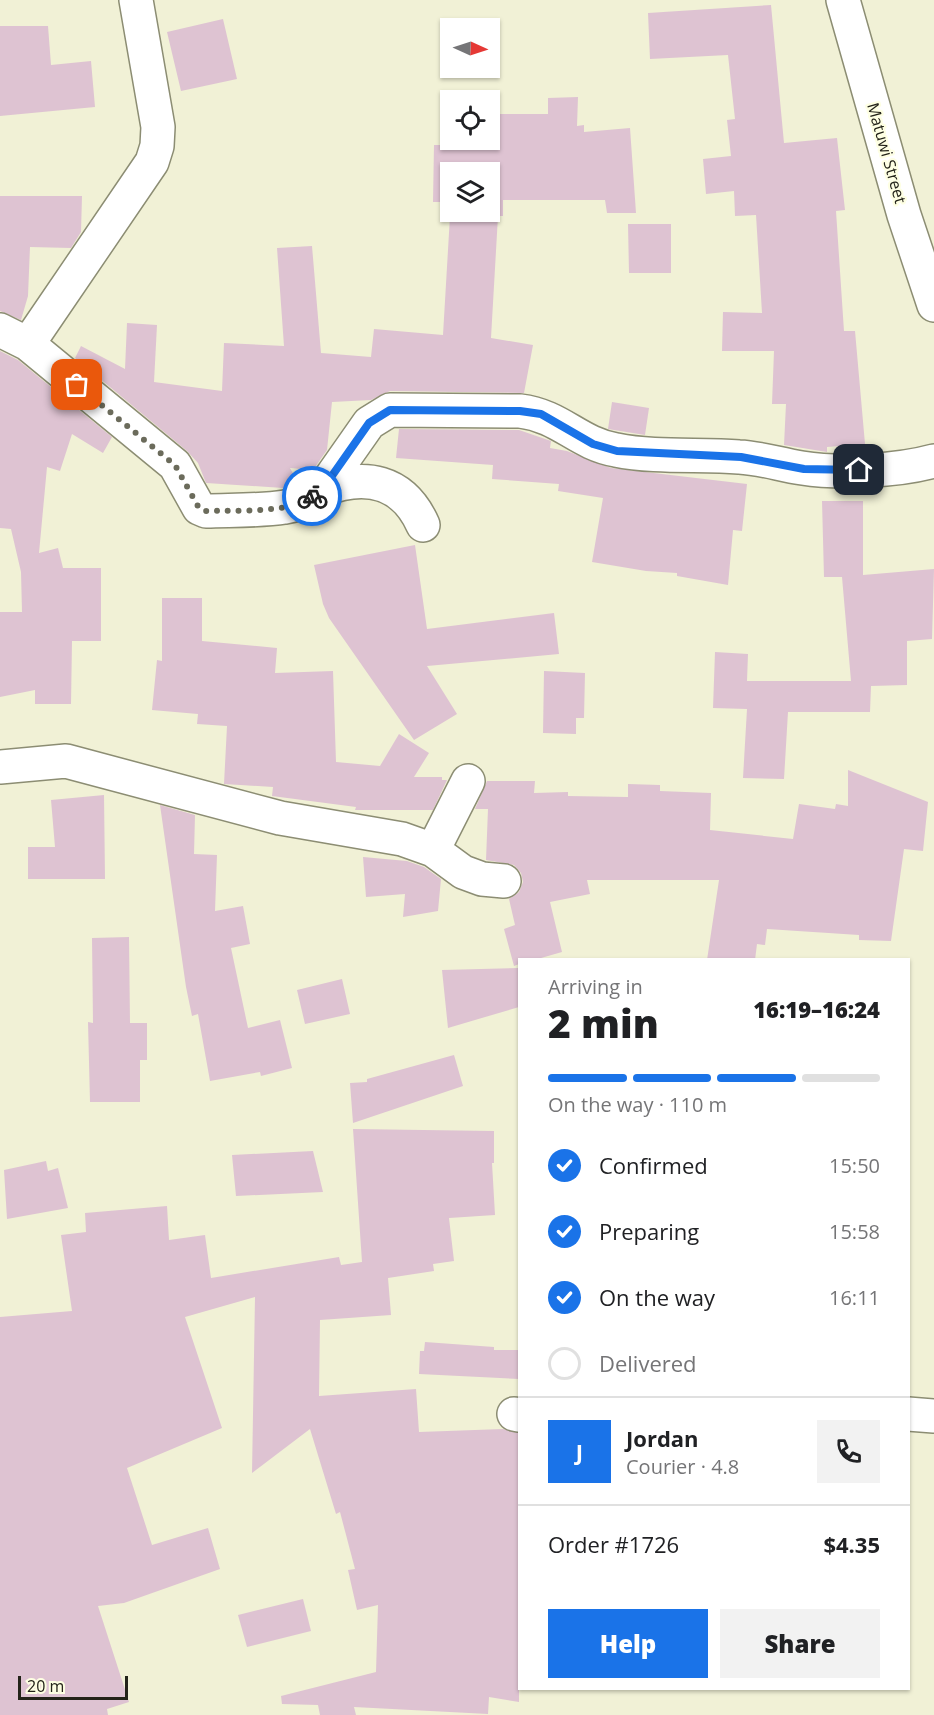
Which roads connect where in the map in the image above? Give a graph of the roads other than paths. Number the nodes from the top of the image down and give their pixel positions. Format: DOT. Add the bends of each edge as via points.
graph roads {
  1 [pos="136,0"];
  2 [pos="843,0"];
  3 [pos="934,305"];
  4 [pos="14,337"];
  5 [pos="934,461"];
  6 [pos="322,490"];
  7 [pos="423,525"];
  8 [pos="0,767"];
  9 [pos="468,781"];
  10 [pos="433,850"];
  11 [pos="504,880"];
  12 [pos="910,1414"];
  13 [pos="934,1416"];
  1 -- 4 [label="street" via="158,127 152,162"];
  2 -- 3 [label="street, Matuwi Street" via="904,215"];
  4 -- 6 [label="street" via="175,465 199,508 206,511 285,507 306,501"];
  5 -- 6 [label="street" via="859,470 804,469 741,457 617,451 593,444 541,414 520,411 390,410 369,423"];
  6 -- 7 [label="street" via="356,482 386,485 407,498"];
  8 -- 10 [label="street" via="66,761 280,818 366,831"];
  9 -- 10 [label="street"];
  10 -- 11 [label="street" via="464,872 482,879"];
  12 -- 13 [label="street"];
}
